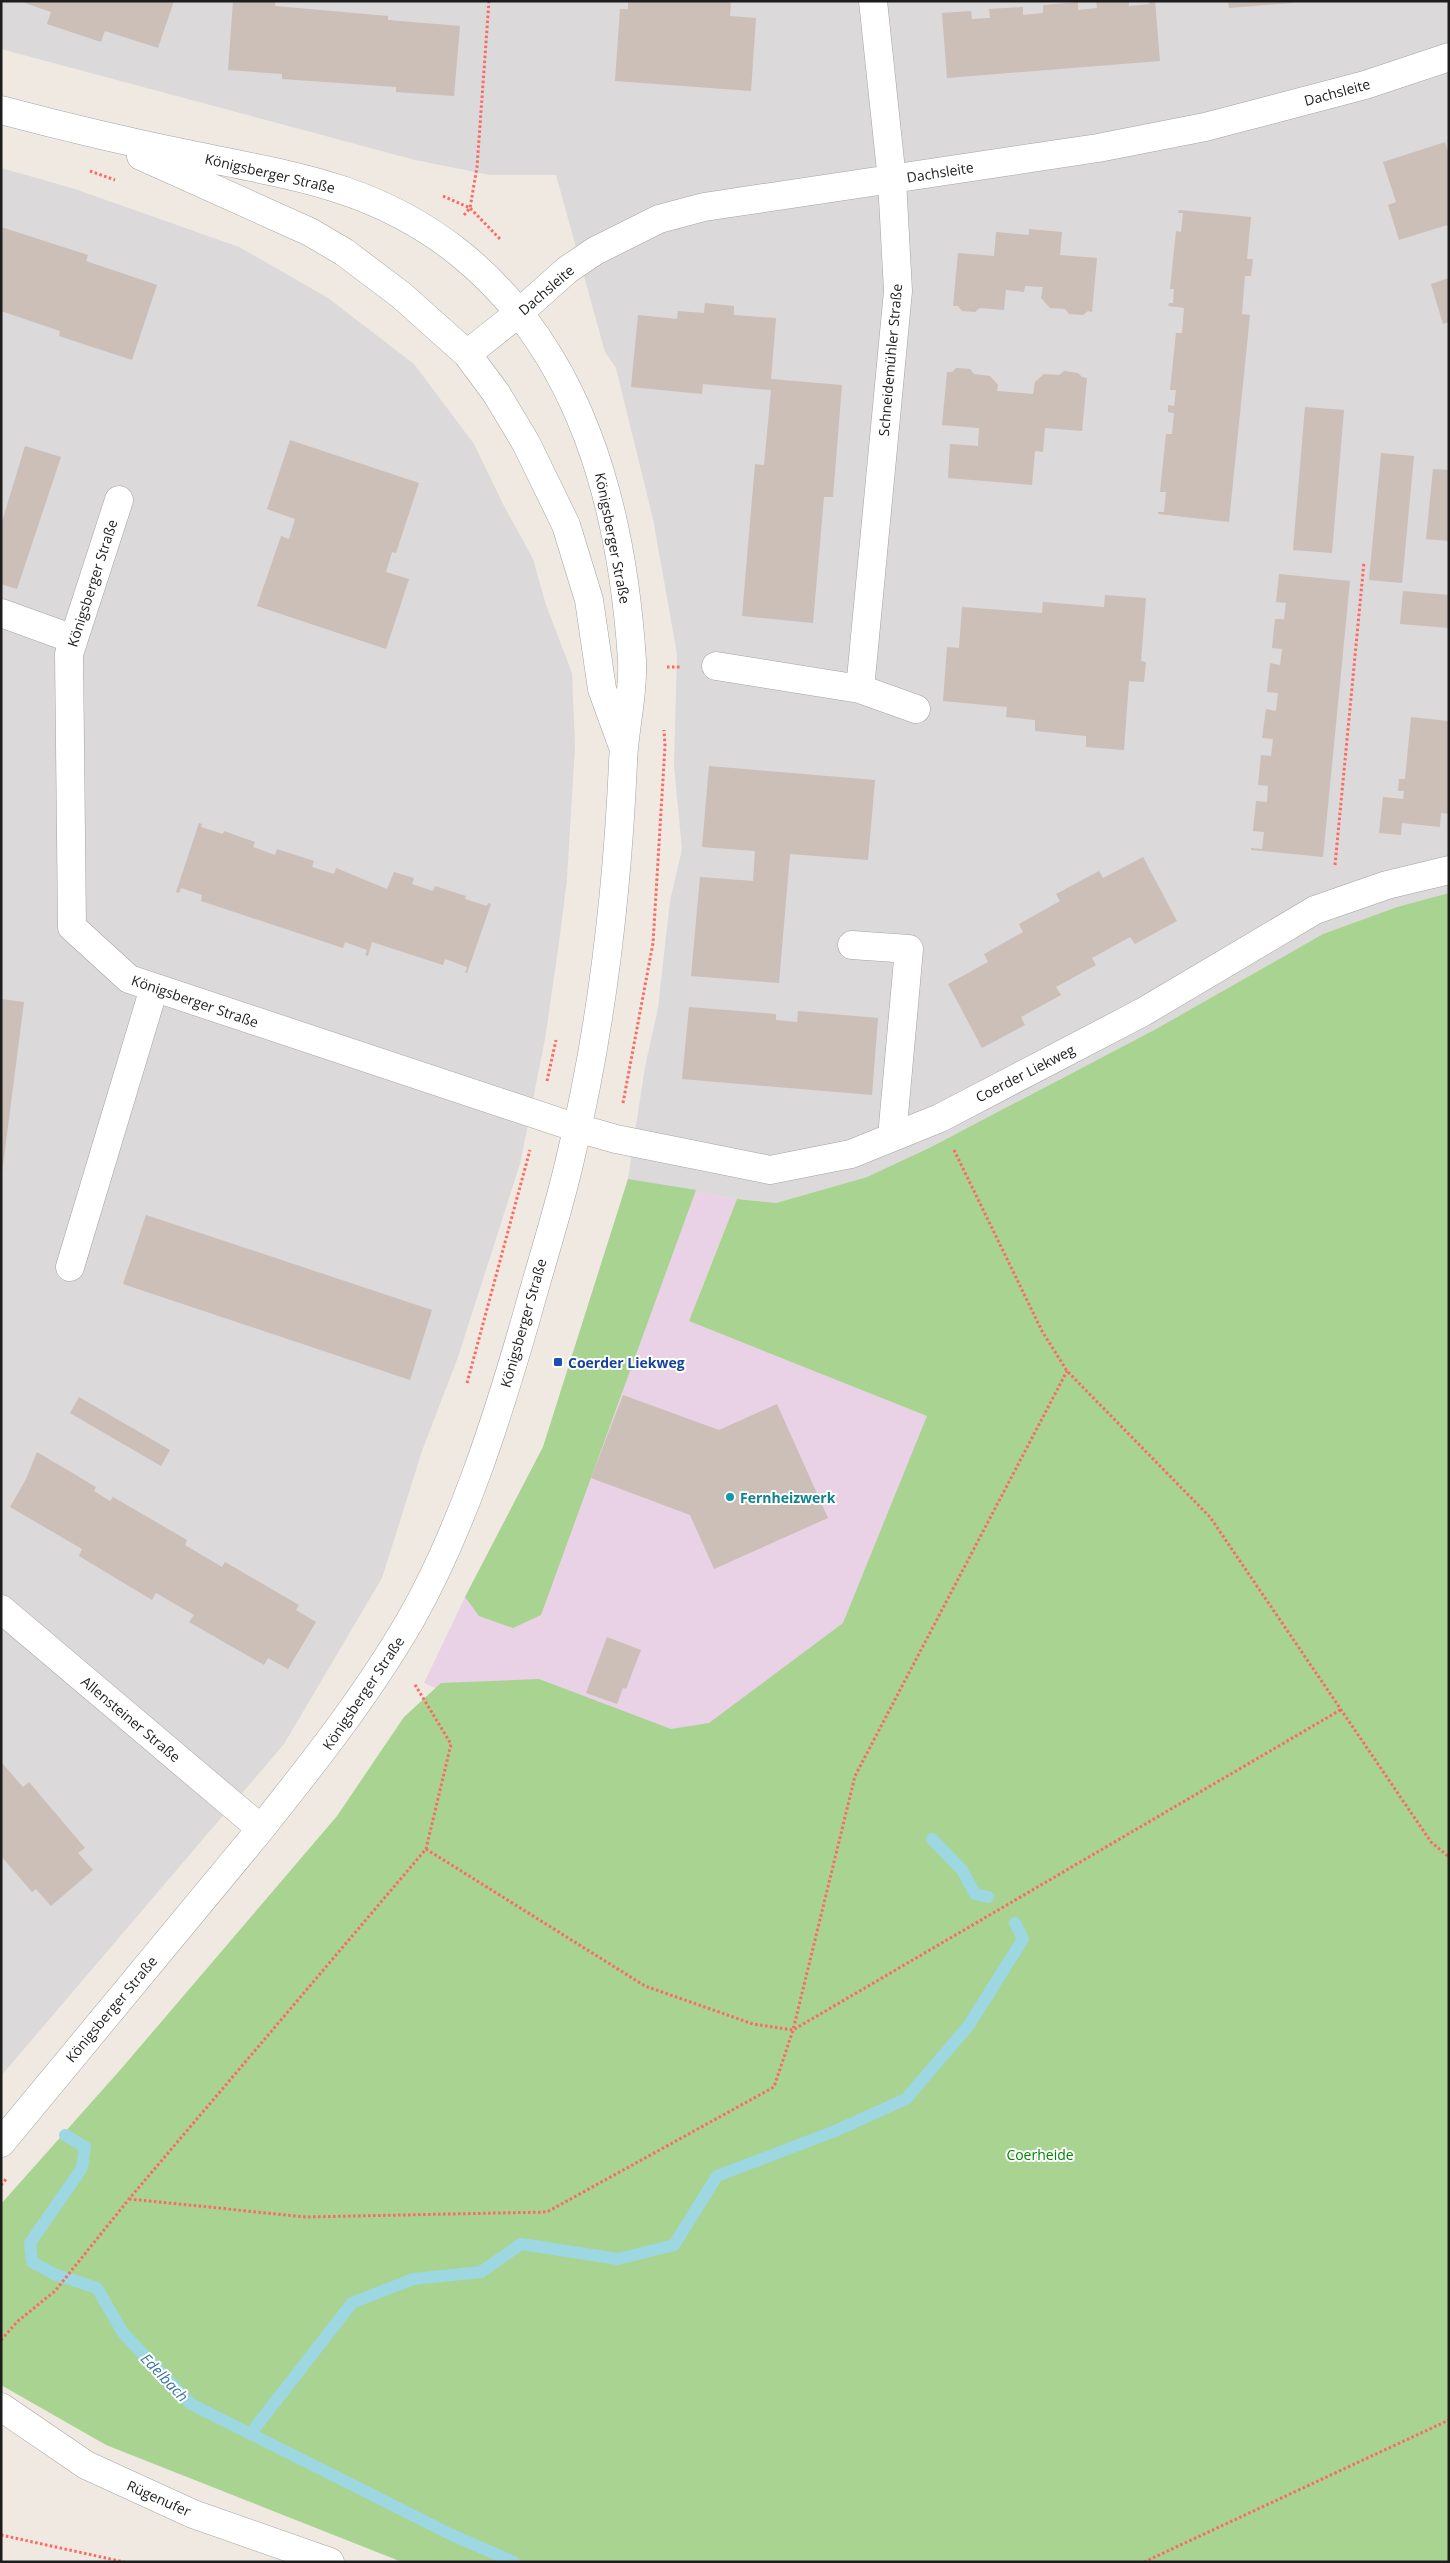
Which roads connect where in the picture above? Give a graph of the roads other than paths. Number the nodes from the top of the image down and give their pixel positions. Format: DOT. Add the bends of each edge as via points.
graph roads {
  1 [pos="873,1"];
  2 [pos="1449,57"];
  3 [pos="1,110"];
  4 [pos="93,134"];
  5 [pos="892,180"];
  6 [pos="520,312"];
  7 [pos="466,354"];
  8 [pos="119,500"];
  9 [pos="1,613"];
  10 [pos="74,639"];
  11 [pos="716,666"];
  12 [pos="860,689"];
  13 [pos="916,709"];
  14 [pos="623,748"];
  15 [pos="1449,870"];
  16 [pos="852,945"];
  17 [pos="154,988"];
  18 [pos="577,1128"];
  19 [pos="892,1137"];
  20 [pos="70,1267"];
  21 [pos="1,1609"];
  22 [pos="260,1828"];
  23 [pos="1,2143"];
  24 [pos="1,2407"];
  25 [pos="330,2562"];
  1 -- 5 [label="street, Schneidemühler Straße"];
  2 -- 5 [label="street, Dachsleite" via="1365,85 1205,128"];
  3 -- 4 [label="street, Königsberger Straße"];
  4 -- 6 [label="street, Königsberger Straße" via="322,182 391,208 430,231 463,257"];
  4 -- 7 [label="street, Königsberger Straße" via="310,232 344,252 401,295"];
  5 -- 6 [label="street, Dachsleite" via="704,207 659,219 625,234 567,270"];
  5 -- 12 [label="street, Schneidemühler Straße" via="898,291"];
  6 -- 7 [label="street, Dachsleite"];
  6 -- 14 [label="street, Königsberger Straße" via="568,388 598,465 610,513 628,615 633,674"];
  7 -- 14 [label="street, Königsberger Straße" via="496,394 526,443 566,525 589,600 602,689"];
  8 -- 10 [label="street, Königsberger Straße"];
  9 -- 10 [label="street"];
  10 -- 17 [label="street, Königsberger Straße" via="69,654 72,927 129,980"];
  11 -- 12 [label="street"];
  12 -- 13 [label="street"];
  14 -- 18 [label="street, Königsberger Straße" via="616,872 607,951"];
  15 -- 19 [label="street, Coerder Liekweg" via="1387,885 1315,910 1143,1012 940,1118"];
  16 -- 19 [label="street" via="909,949"];
  17 -- 18 [label="street, Königsberger Straße"];
  17 -- 20 [label="street"];
  18 -- 19 [label="street, Coerder Liekweg" via="770,1170 851,1154"];
  18 -- 22 [label="street, Königsberger Straße" via="511,1369 448,1540 415,1612 377,1676 320,1756"];
  21 -- 22 [label="street, Allensteiner Straße"];
  22 -- 23 [label="street, Königsberger Straße"];
  24 -- 25 [label="street, Rügenufer" via="86,2465 193,2514"];
}
